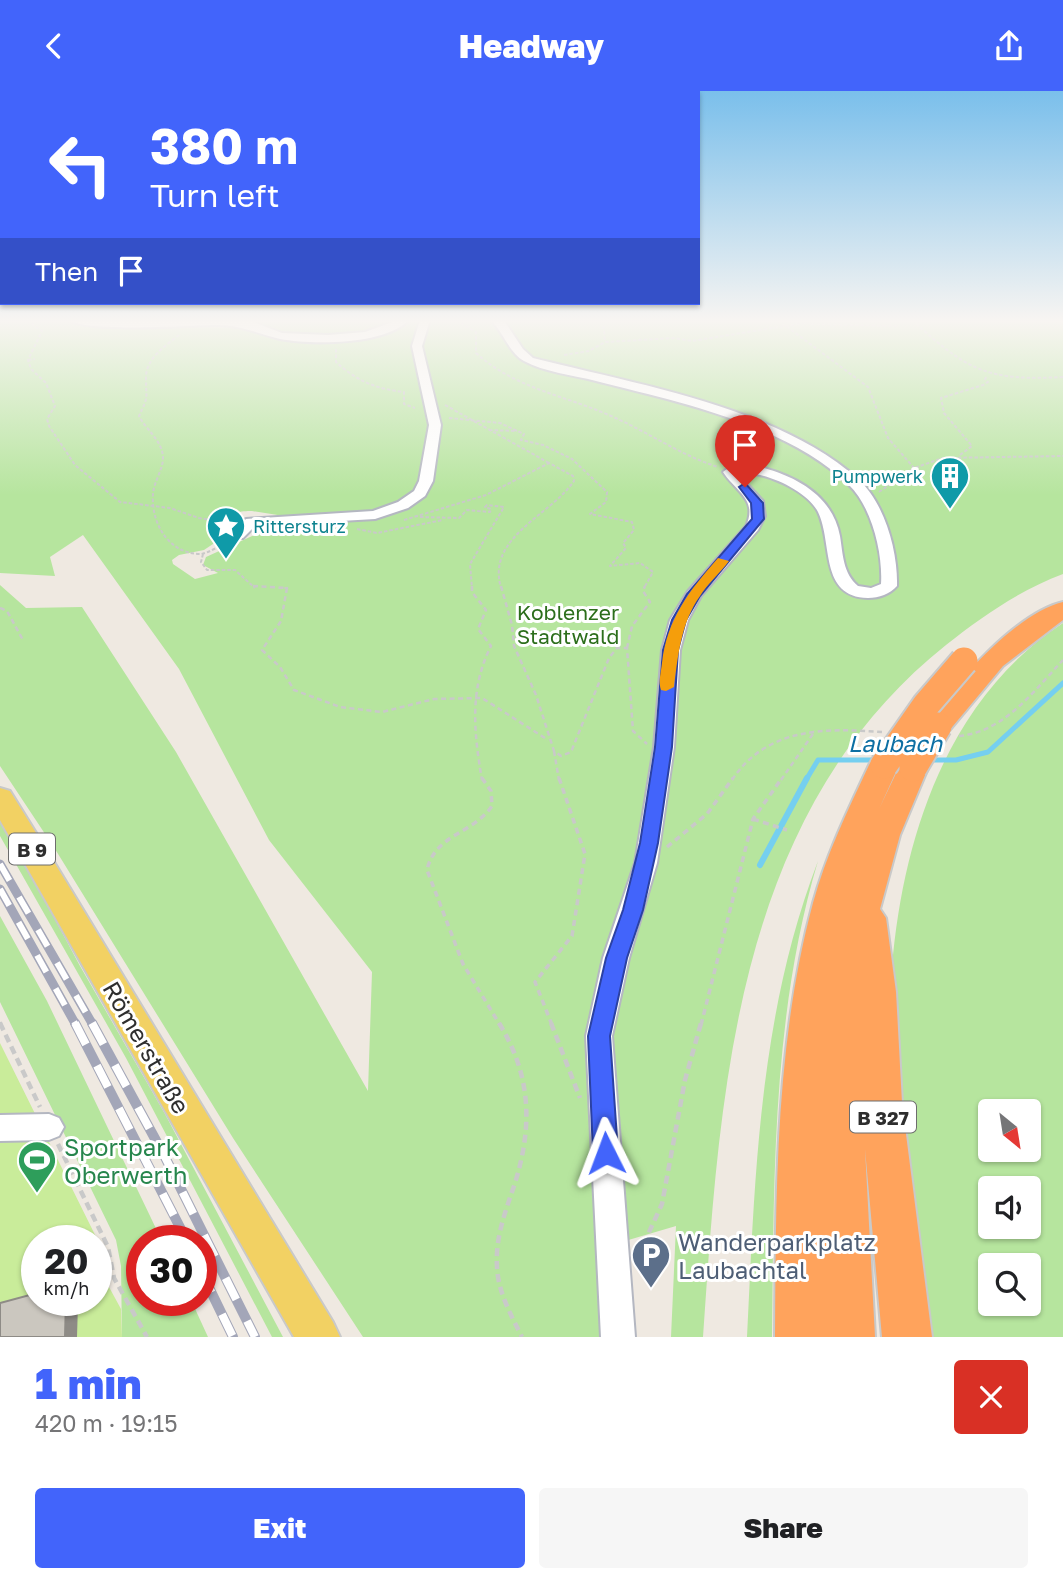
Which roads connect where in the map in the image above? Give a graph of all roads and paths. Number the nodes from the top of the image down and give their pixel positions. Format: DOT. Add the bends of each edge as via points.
graph roads {
  1 [pos="41,378"];
  2 [pos="145,378"];
  3 [pos="354,378"];
  4 [pos="425,378"];
  5 [pos="510,378"];
  6 [pos="598,378"];
  7 [pos="857,378"];
  8 [pos="986,378"];
  9 [pos="433,409"];
  10 [pos="472,420"];
  11 [pos="486,430"];
  12 [pos="519,432"];
  13 [pos="958,456"];
  14 [pos="1063,456"];
  15 [pos="549,463"];
  16 [pos="914,468"];
  17 [pos="731,471"];
  18 [pos="866,495"];
  19 [pos="151,507"];
  20 [pos="375,515"];
  21 [pos="353,517"];
  22 [pos="420,517"];
  23 [pos="446,519"];
  24 [pos="226,523"];
  25 [pos="234,538"];
  26 [pos="203,554"];
  27 [pos="1063,593"];
  28 [pos="0,608"];
  29 [pos="1063,609"];
  30 [pos="23,640"];
  31 [pos="627,648"];
  32 [pos="476,698"];
  33 [pos="550,741"];
  34 [pos="664,747"];
  35 [pos="554,751"];
  36 [pos="0,797"];
  37 [pos="753,819"];
  38 [pos="787,830"];
  39 [pos="646,863"];
  40 [pos="865,897"];
  41 [pos="0,1022"];
  42 [pos="583,1106"];
  43 [pos="49,1127"];
  44 [pos="0,1128"];
  45 [pos="616,1296"];
  46 [pos="147,1337"];
  47 [pos="318,1337"];
  48 [pos="522,1337"];
  49 [pos="618,1337"];
  50 [pos="800,1337"];
  51 [pos="850,1337"];
  52 [pos="907,1337"];
  1 -- 19 [label="path" via="55,407 47,419 49,426 75,465 120,502"];
  2 -- 19 [label="path" via="149,396 139,417 142,425 156,434 163,459"];
  3 -- 9 [label="path" via="364,386 404,392 406,406"];
  4 -- 9 [label="street"];
  5 -- 17 [label="path" via="550,398 604,412 709,465"];
  6 -- 18 [label="street" via="733,414 820,457"];
  7 -- 16 [label="path" via="869,387 888,438"];
  8 -- 13 [label="path" via="983,387 950,392 941,398 944,413 972,446"];
  9 -- 10 [label="path"];
  9 -- 10 [label="path" via="444,405"];
  9 -- 20 [label="street" via="434,441 424,486 403,505"];
  10 -- 11 [label="path"];
  10 -- 12 [label="path" via="500,422"];
  11 -- 12 [label="path"];
  11 -- 15 [label="path"];
  12 -- 31 [label="path" via="524,434 521,440 568,456 592,472 608,495 590,514 625,517 635,527 623,543 626,548 610,566 640,563 653,572 643,591 650,602 632,626"];
  13 -- 14 [label="path"];
  13 -- 16 [label="path"];
  15 -- 22 [label="path" via="486,495"];
  15 -- 33 [label="path" via="574,481 506,546 498,578 516,651"];
  16 -- 18 [label="path" via="886,489"];
  17 -- 18 [label="street" via="763,471 815,500 828,519 842,582 855,591 876,593 887,587 891,576 882,534"];
  17 -- 34 [label="street" via="755,498 759,516 694,594 679,620 667,684"];
  19 -- 24 [label="path"];
  19 -- 26 [label="path" via="163,537 186,553"];
  20 -- 21 [label="street"];
  20 -- 22 [label="path" via="394,521"];
  21 -- 23 [label="path" via="356,529 372,533"];
  21 -- 25 [label="street" via="251,522"];
  22 -- 23 [label="path"];
  23 -- 32 [label="path" via="461,517 467,510 490,512 488,505 504,507 470,564 472,592 486,611 478,629 491,646 480,667"];
  25 -- 26 [label="path"];
  26 -- 32 [label="path" via="201,562 207,570 235,570 252,588 287,588 281,621 262,650 294,690 340,707 382,712 434,699"];
  27 -- 50 [label="highway, bridge" via="991,639 942,685 884,765 839,866 817,954 803,1083"];
  28 -- 30 [label="path" via="7,611"];
  29 -- 40 [label="highway, B 327, bridge" via="1027,632 982,671 938,726 884,829"];
  31 -- 34 [label="path" via="633,731 644,743"];
  31 -- 35 [label="path" via="617,648 609,658 571,752 561,756"];
  32 -- 33 [label="path"];
  32 -- 48 [label="path" via="472,728 492,806 478,824 449,835 438,845 428,875 457,950 512,1043 526,1085 527,1145 500,1220 495,1262 504,1304"];
  33 -- 35 [label="path"];
  34 -- 39 [label="street"];
  35 -- 42 [label="path" via="562,793 585,854 572,936 535,982"];
  36 -- 47 [label="main road, Römerstraße / B 9"];
  37 -- 38 [label="path"];
  37 -- 39 [label="path" via="815,731 787,734 764,745 692,830"];
  37 -- 45 [label="path" via="684,1080 662,1204"];
  39 -- 45 [label="street" via="616,958 599,1036"];
  40 -- 51 [label="highway, B 327" via="844,1040"];
  40 -- 52 [label="highway, B 327" via="877,992 881,1103"];
  41 -- 43 [label="path"];
  43 -- 44 [label="street"];
  43 -- 46 [label="path" via="108,1247 114,1278"];
  45 -- 49 [label="street"];
}
